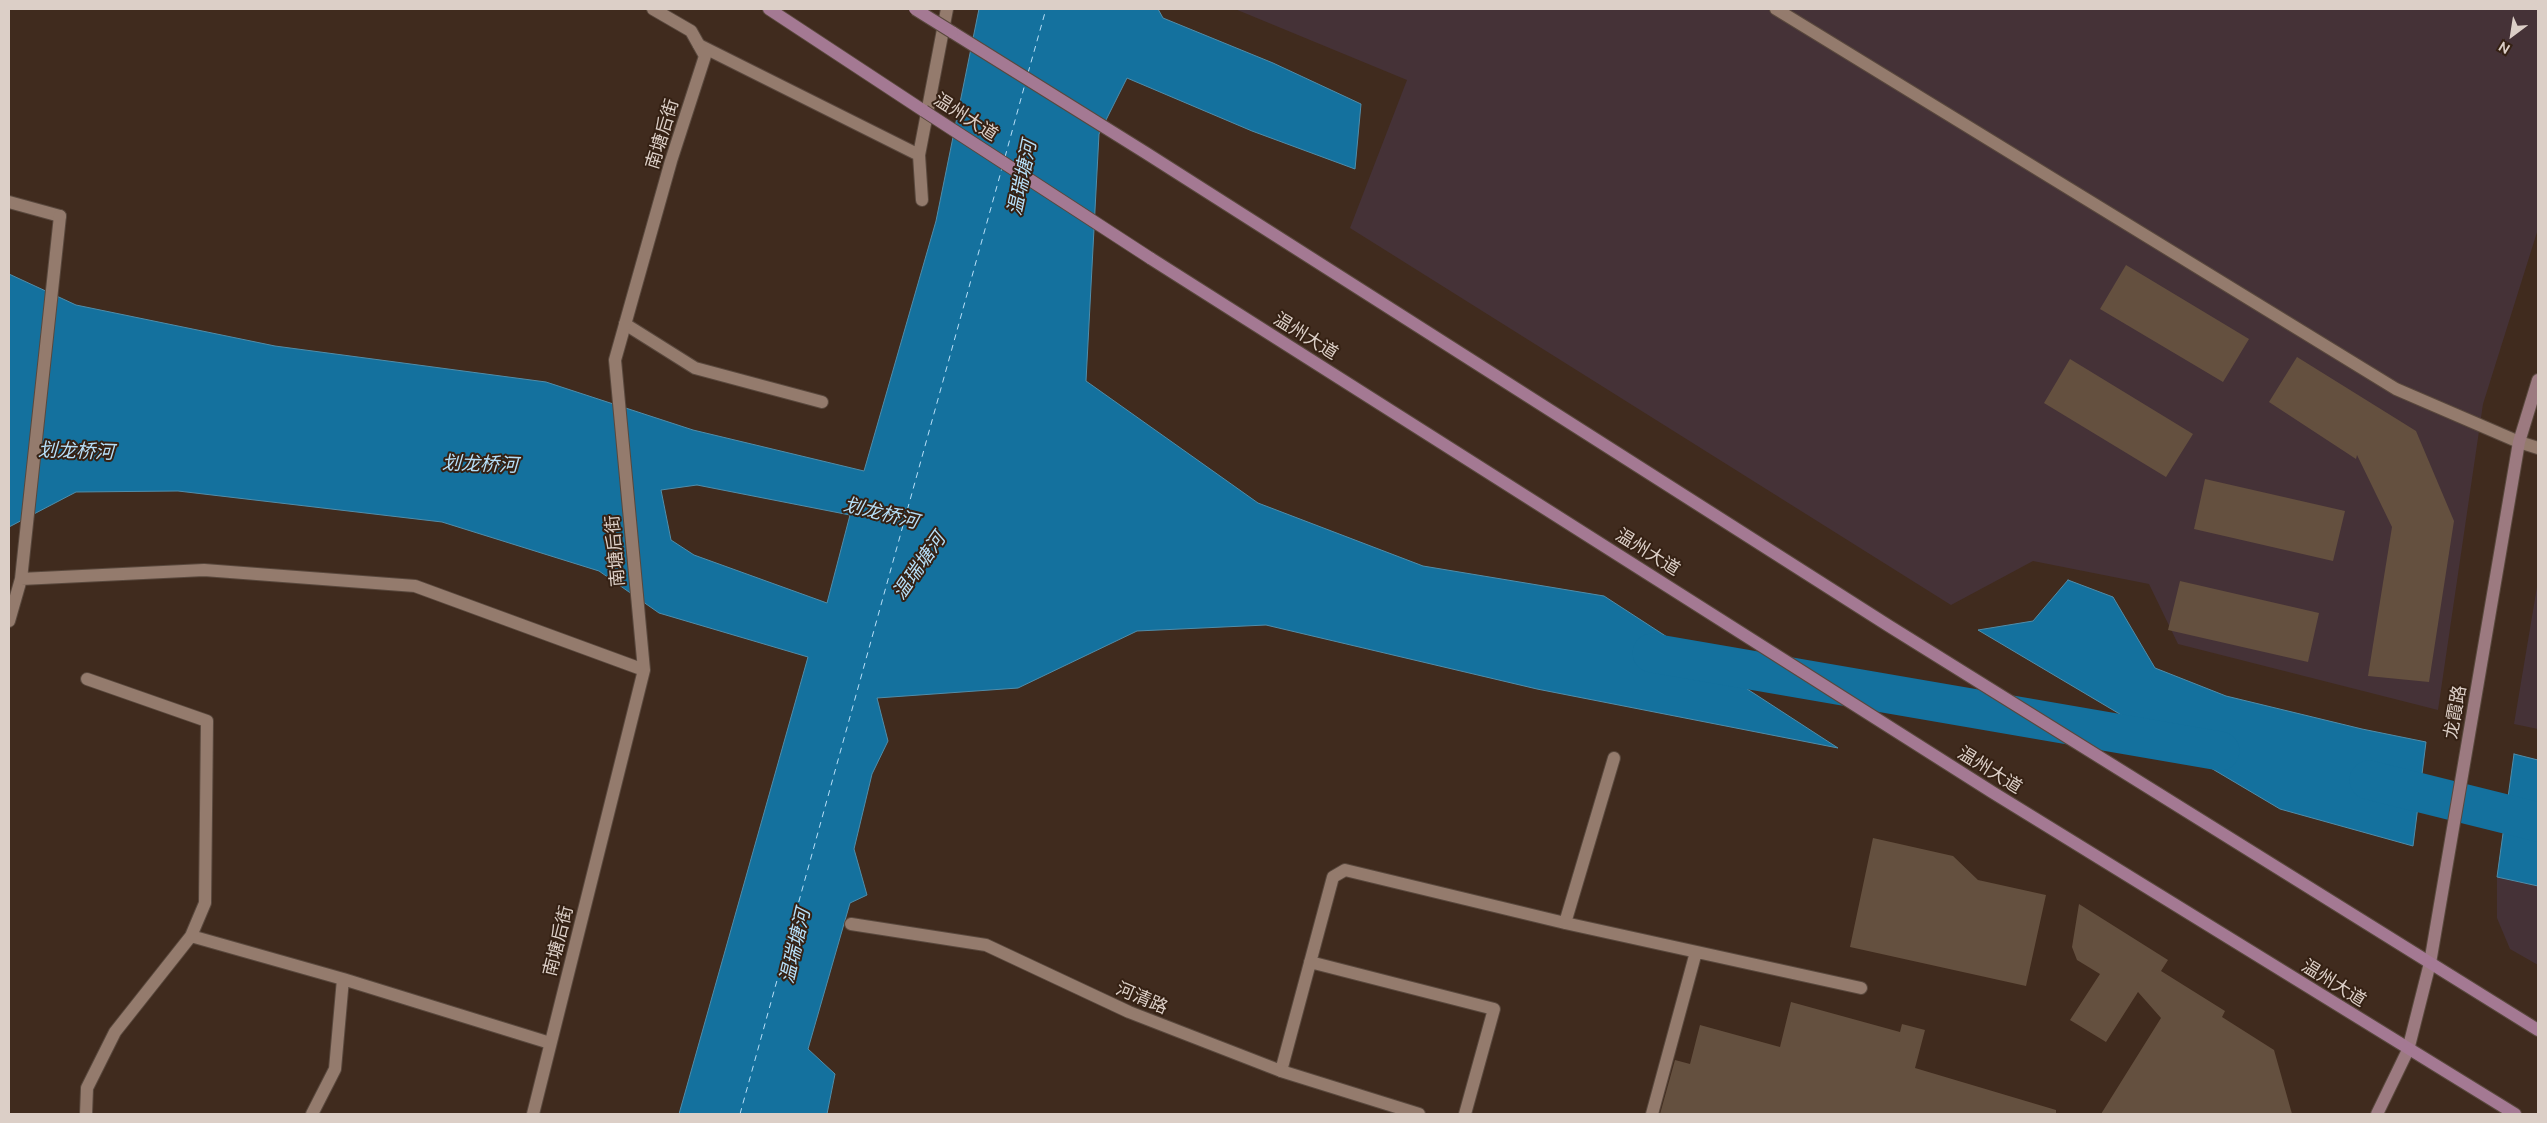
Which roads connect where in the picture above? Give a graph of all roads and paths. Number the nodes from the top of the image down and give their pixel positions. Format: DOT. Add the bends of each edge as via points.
graph roads {
  1 [pos="653,9"];
  2 [pos="769,9"];
  3 [pos="915,9"];
  4 [pos="947,9"];
  5 [pos="1776,9"];
  6 [pos="698,45"];
  7 [pos="919,155"];
  8 [pos="922,200"];
  9 [pos="9,202"];
  10 [pos="625,324"];
  11 [pos="2538,380"];
  12 [pos="822,402"];
  13 [pos="2519,442"];
  14 [pos="2538,448"];
  15 [pos="21,579"];
  16 [pos="9,621"];
  17 [pos="644,670"];
  18 [pos="87,679"];
  19 [pos="1614,758"];
  20 [pos="1565,923"];
  21 [pos="851,924"];
  22 [pos="191,936"];
  23 [pos="1696,952"];
  24 [pos="1310,962"];
  25 [pos="2430,963"];
  26 [pos="343,979"];
  27 [pos="1861,988"];
  28 [pos="2538,1030"];
  29 [pos="550,1043"];
  30 [pos="2408,1050"];
  31 [pos="1281,1071"];
  32 [pos="86,1114"];
  33 [pos="312,1114"];
  34 [pos="533,1114"];
  35 [pos="1419,1114"];
  36 [pos="1464,1114"];
  37 [pos="1652,1114"];
  38 [pos="2377,1114"];
  39 [pos="2515,1114"];
  1 -- 6 [label="street" via="691,31"];
  2 -- 30 [label="main road, 温州大道, bridge" via="1150,258 1992,792"];
  3 -- 25 [label="main road, bridge" via="1889,626"];
  4 -- 7 [label="street"];
  5 -- 13 [label="street" via="2396,389"];
  6 -- 7 [label="street"];
  6 -- 10 [label="street, 南塘后街" via="705,56 671,161"];
  7 -- 8 [label="street"];
  9 -- 15 [label="street" via="60,216"];
  10 -- 12 [label="street" via="695,368"];
  10 -- 17 [label="street, 南塘后街" via="614,360"];
  11 -- 13 [label="main road, 龙霞路"];
  13 -- 14 [label="street"];
  13 -- 25 [label="main road, 龙霞路"];
  15 -- 16 [label="street"];
  15 -- 17 [label="street" via="204,570 415,586"];
  17 -- 29 [label="street, 南塘后街"];
  18 -- 22 [label="street" via="207,721 205,903"];
  19 -- 20 [label="street"];
  20 -- 23 [label="street"];
  20 -- 24 [label="street" via="1345,870 1333,877"];
  21 -- 31 [label="street, 河清路" via="986,946 1129,1012"];
  22 -- 26 [label="street"];
  22 -- 32 [label="street" via="115,1032 87,1088"];
  23 -- 27 [label="street"];
  23 -- 37 [label="street"];
  24 -- 31 [label="street"];
  24 -- 36 [label="street" via="1494,1009"];
  25 -- 28 [label="main road"];
  25 -- 30 [label="main road, 龙霞路"];
  26 -- 29 [label="street"];
  26 -- 33 [label="street" via="335,1069"];
  29 -- 34 [label="street, 南塘后街"];
  30 -- 38 [label="main road, 龙霞路"];
  30 -- 39 [label="main road, 温州大道"];
  31 -- 35 [label="street, 河清路"];
}
